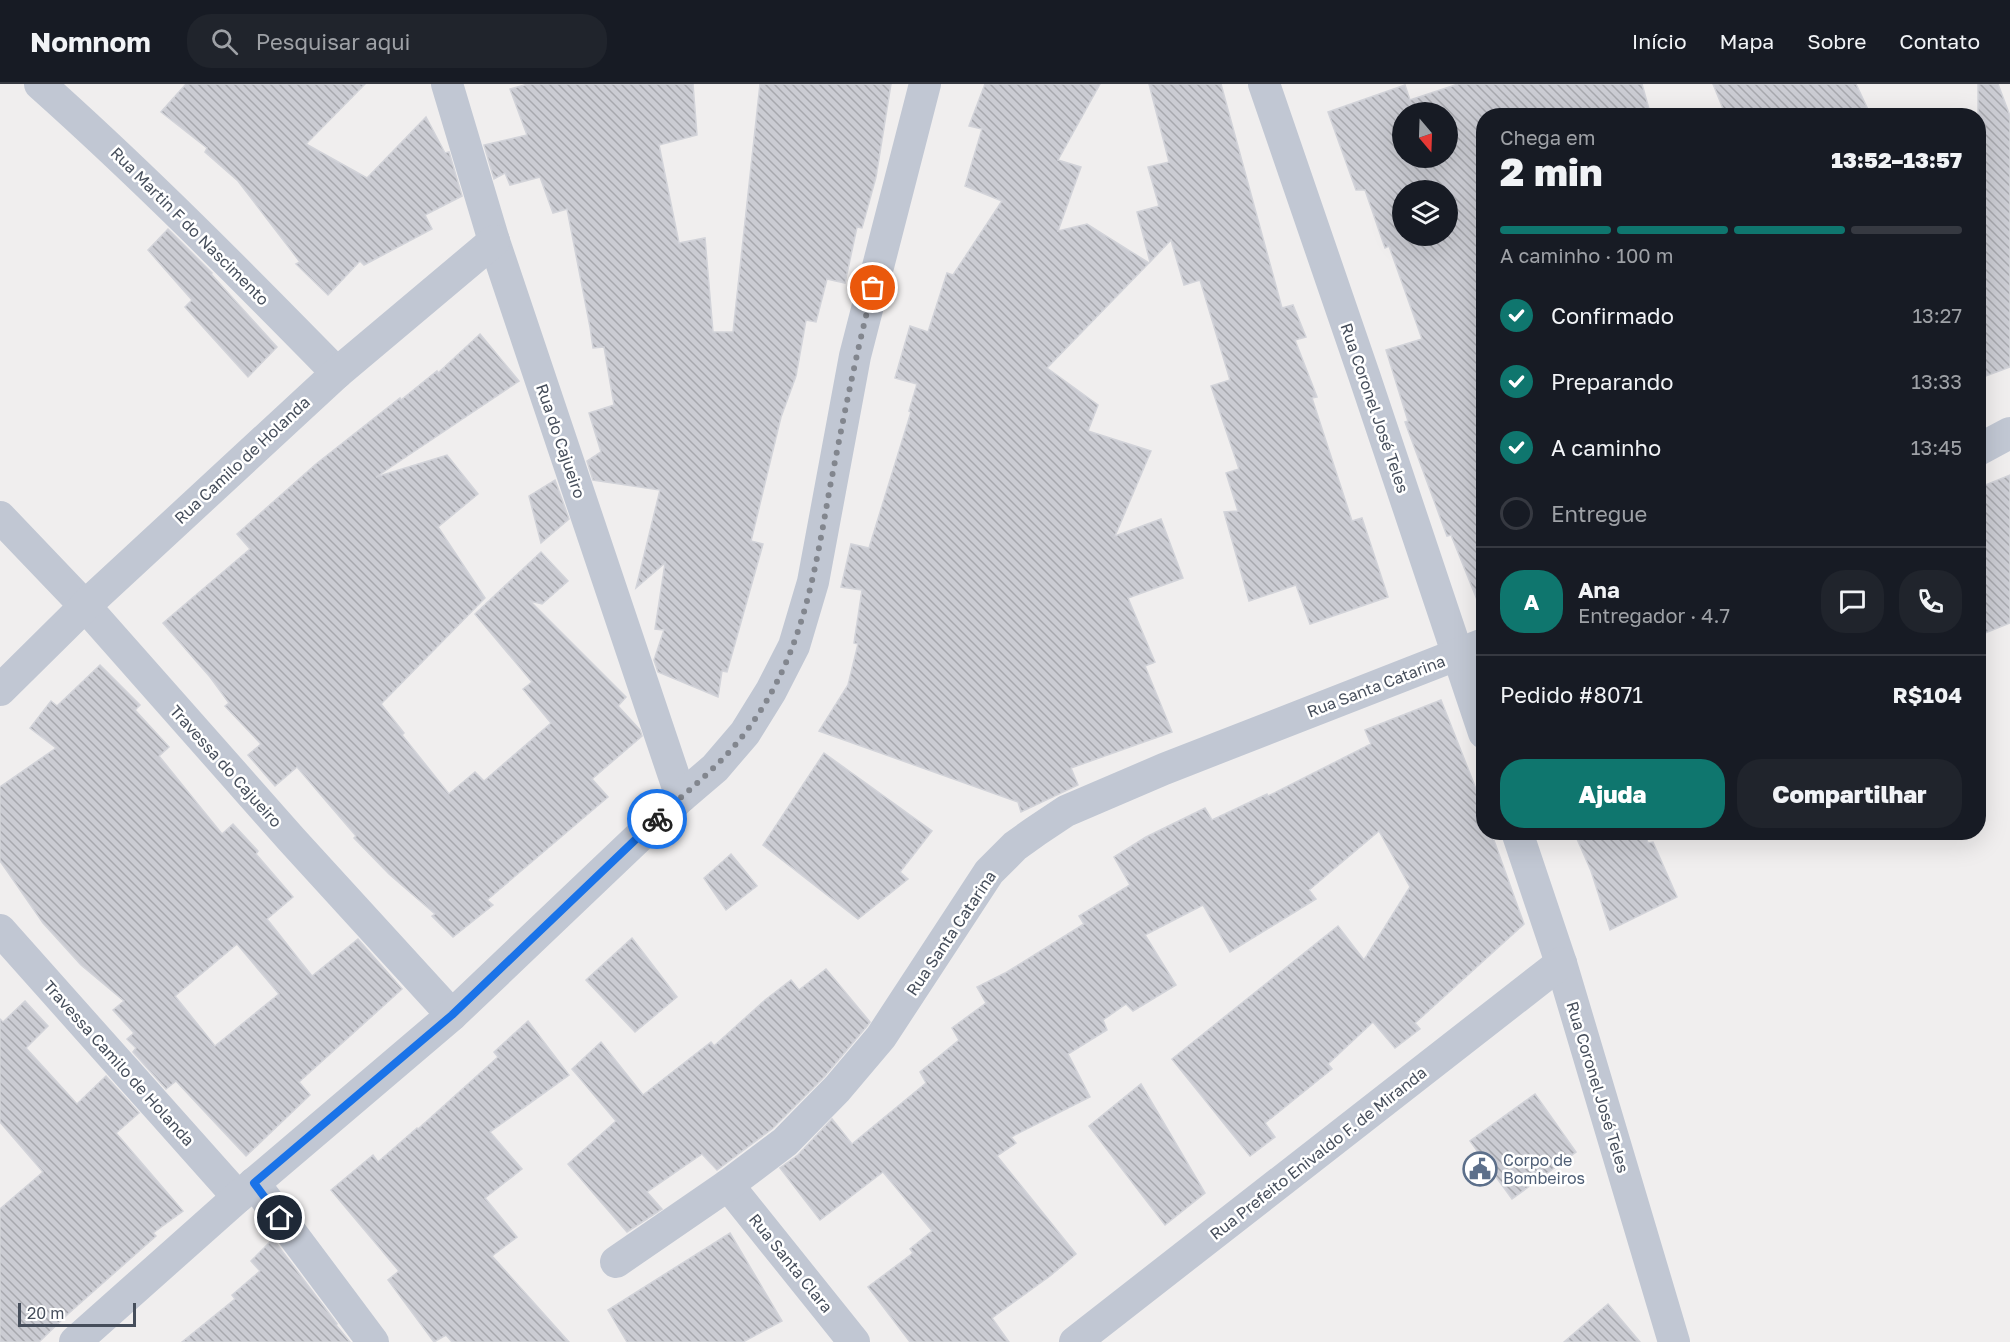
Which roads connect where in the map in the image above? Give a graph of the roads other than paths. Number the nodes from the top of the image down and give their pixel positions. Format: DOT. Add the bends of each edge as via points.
graph roads {
  1 [pos="40,84"];
  2 [pos="447,84"];
  3 [pos="926,84"];
  4 [pos="1264,84"];
  5 [pos="494,241"];
  6 [pos="337,372"];
  7 [pos="2010,433"];
  8 [pos="1986,446"];
  9 [pos="0,517"];
  10 [pos="85,606"];
  11 [pos="1470,649"];
  12 [pos="1476,685"];
  13 [pos="0,690"];
  14 [pos="681,796"];
  15 [pos="1520,840"];
  16 [pos="0,930"];
  17 [pos="1561,963"];
  18 [pos="452,1015"];
  19 [pos="728,1185"];
  20 [pos="246,1190"];
  21 [pos="616,1262"];
  22 [pos="75,1342"];
  23 [pos="373,1342"];
  24 [pos="854,1342"];
  25 [pos="1075,1342"];
  26 [pos="1674,1342"];
  1 -- 6 [label="street, Rua Martin F do Nascimento" via="165,200"];
  2 -- 5 [label="street, Rua do Cajueiro"];
  3 -- 14 [label="street" via="855,356 813,582 794,646 745,733 715,768"];
  4 -- 11 [label="street, Rua Coronel José Teles" via="1364,375"];
  5 -- 6 [label="street, Rua Camilo de Holanda"];
  5 -- 14 [label="street, Rua do Cajueiro"];
  6 -- 10 [label="street, Rua Camilo de Holanda"];
  7 -- 8 [label="street"];
  9 -- 10 [label="street, Travessa do Cajueiro"];
  10 -- 13 [label="street, Rua Camilo de Holanda"];
  10 -- 18 [label="street, Travessa do Cajueiro"];
  11 -- 12 [label="street, Rua Coronel José Teles"];
  11 -- 19 [label="street, Rua Santa Catarina" via="1066,811 1015,846 989,872 881,1037 837,1089 785,1142"];
  14 -- 18 [label="street"];
  15 -- 17 [label="street, Rua Coronel José Teles"];
  16 -- 20 [label="street, Travessa Camilo de Holanda"];
  17 -- 25 [label="street, Rua Prefeito Enivaldo F. de Miranda"];
  17 -- 26 [label="street, Rua Coronel José Teles"];
  18 -- 20 [label="street"];
  19 -- 21 [label="street, Rua Santa Catarina"];
  19 -- 24 [label="street, Rua Santa Clara"];
  20 -- 22 [label="street"];
  20 -- 23 [label="street, Travessa Camilo de Holanda"];
}
